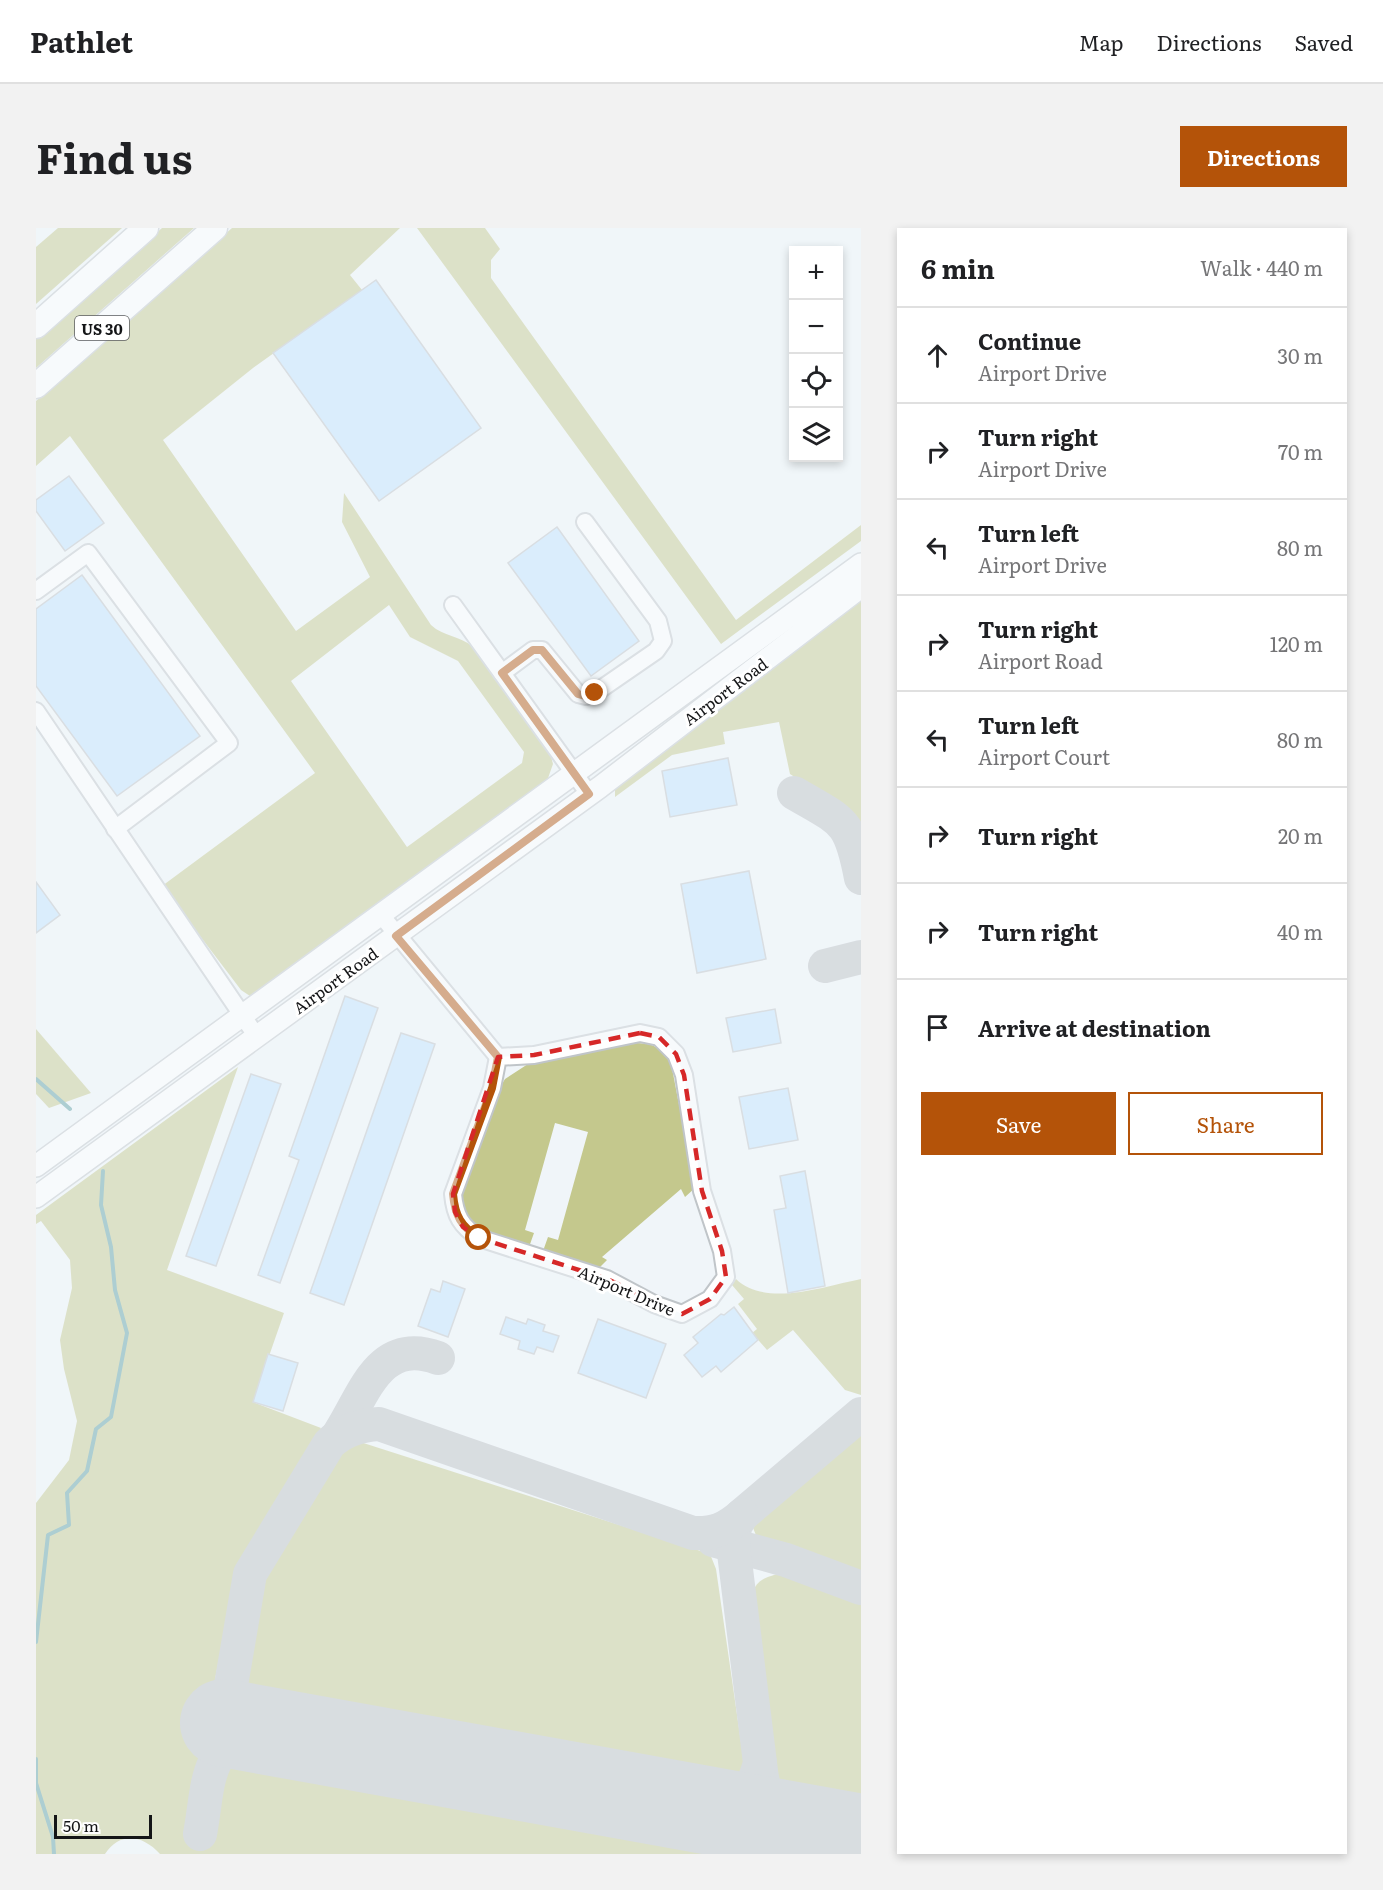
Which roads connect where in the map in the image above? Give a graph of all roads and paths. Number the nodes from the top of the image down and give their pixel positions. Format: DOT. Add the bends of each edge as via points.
graph roads {
  1 [pos="146,228"];
  2 [pos="215,228"];
  3 [pos="36,326"];
  4 [pos="36,386"];
  5 [pos="585,522"];
  6 [pos="861,564"];
  7 [pos="861,587"];
  8 [pos="36,591"];
  9 [pos="453,605"];
  10 [pos="502,673"];
  11 [pos="36,711"];
  12 [pos="574,774"];
  13 [pos="589,794"];
  14 [pos="115,829"];
  15 [pos="381,915"];
  16 [pos="396,936"];
  17 [pos="242,1017"];
  18 [pos="257,1036"];
  19 [pos="498,1057"];
  20 [pos="38,1161"];
  21 [pos="36,1197"];
  1 -- 3 [label="highway, US 30"];
  2 -- 4 [label="highway, US 30"];
  5 -- 10 [label="street" via="658,621 663,641 656,651 585,696 578,694 542,650 533,650"];
  6 -- 12 [label="main road, Airport Road"];
  7 -- 13 [label="main road, Airport Road"];
  8 -- 14 [label="street" via="88,553 229,743"];
  9 -- 10 [label="street"];
  10 -- 12 [label="street"];
  11 -- 14 [label="street"];
  12 -- 13 [label="street"];
  12 -- 15 [label="main road, Airport Road"];
  13 -- 16 [label="main road, Airport Road"];
  14 -- 17 [label="street"];
  15 -- 16 [label="street"];
  15 -- 17 [label="main road, Airport Road"];
  16 -- 18 [label="main road, Airport Road"];
  16 -- 19 [label="street"];
  17 -- 18 [label="street"];
  17 -- 20 [label="main road, Airport Road"];
  18 -- 21 [label="main road, Airport Road"];
  19 -- 19 [label="street, Airport Drive" via="534,1055 640,1033 659,1037 676,1054 684,1075 702,1191 723,1251 726,1277 710,1299 682,1314 607,1279 479,1238 464,1227 455,1212 453,1194 492,1088"];
}
